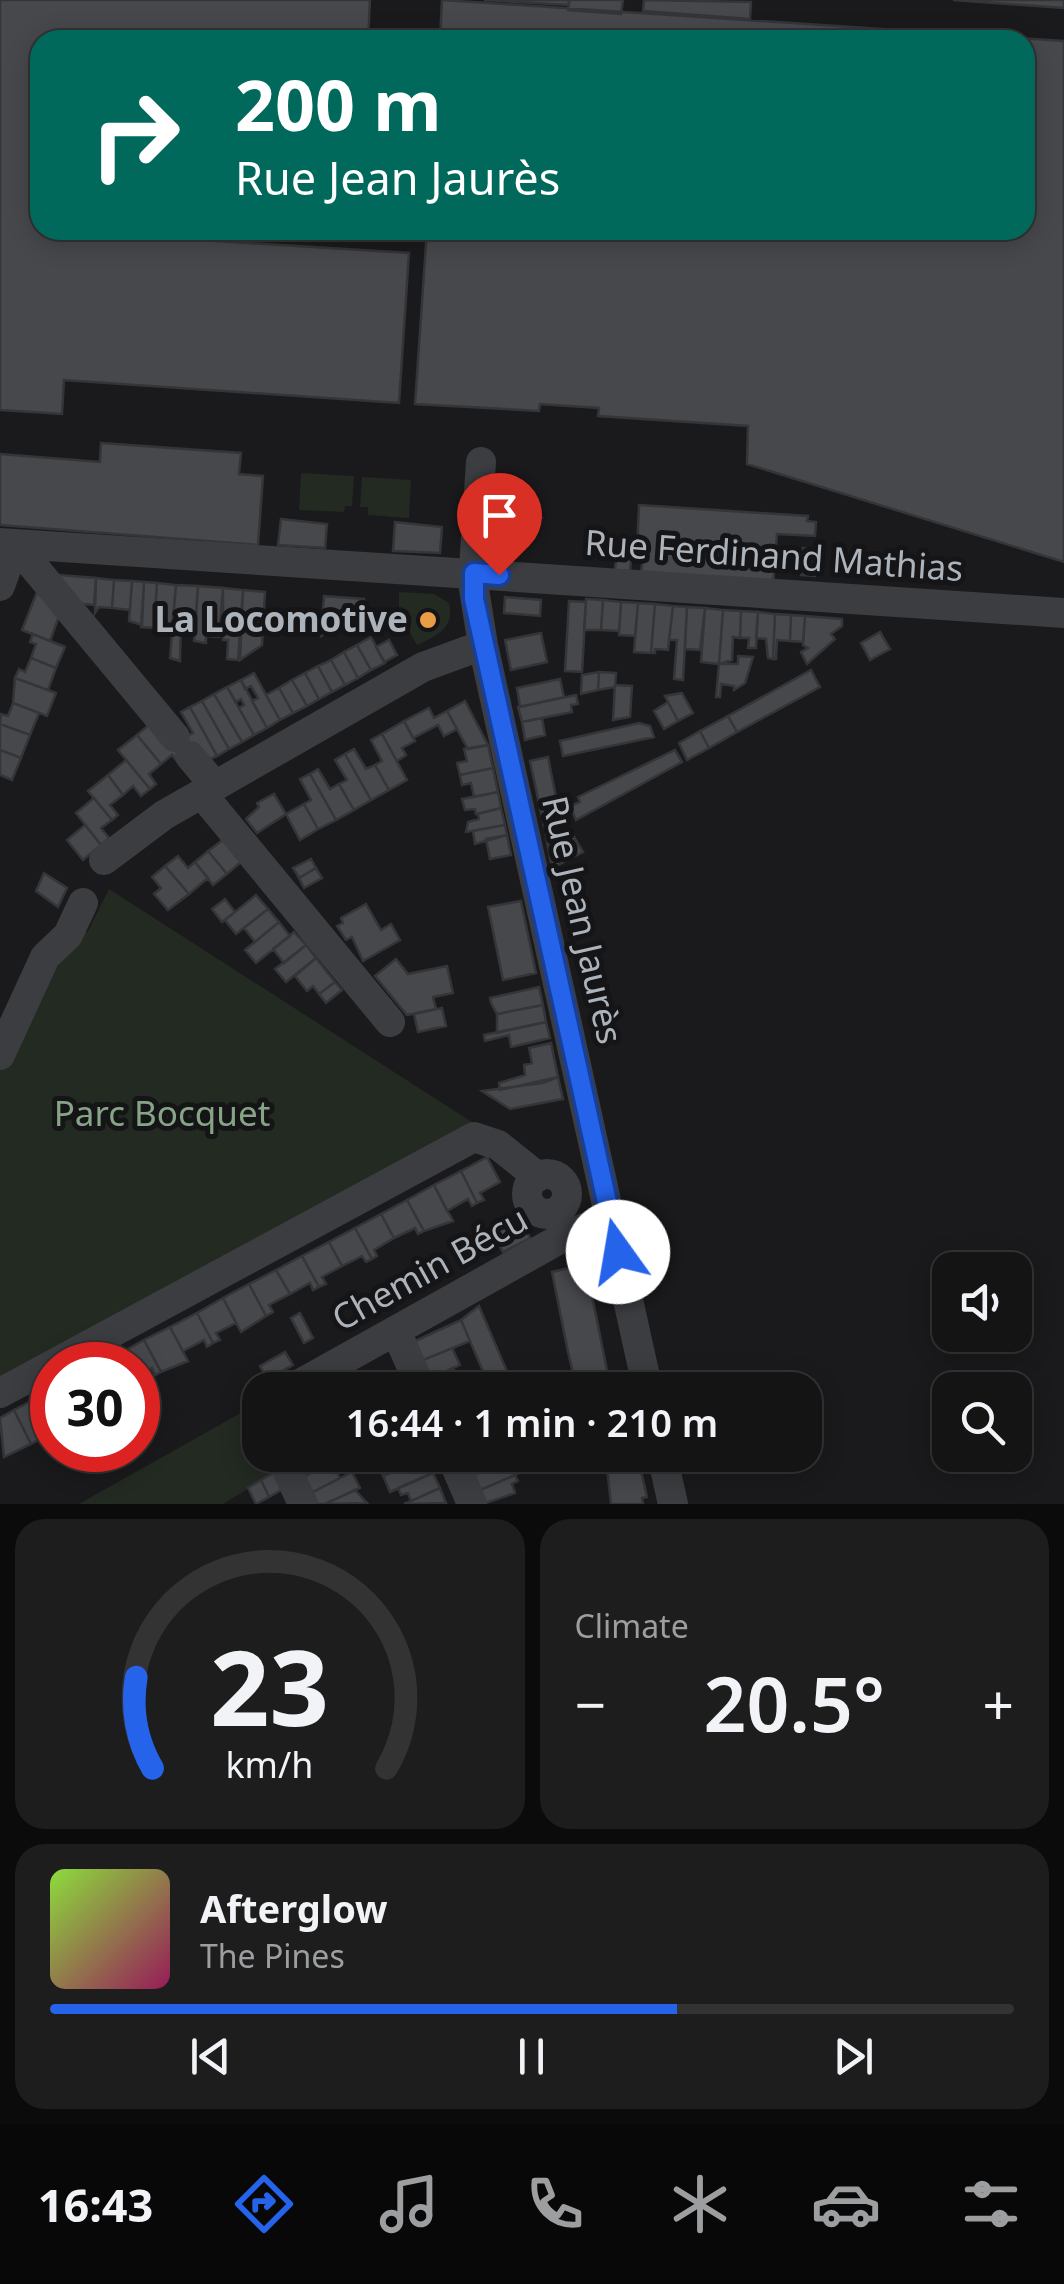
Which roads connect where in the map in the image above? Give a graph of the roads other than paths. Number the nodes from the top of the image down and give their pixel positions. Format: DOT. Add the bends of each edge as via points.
graph roads {
  1 [pos="480,462"];
  2 [pos="8,543"];
  3 [pos="474,573"];
  4 [pos="0,586"];
  5 [pos="1064,612"];
  6 [pos="482,645"];
  7 [pos="209,790"];
  8 [pos="104,860"];
  9 [pos="83,903"];
  10 [pos="390,1022"];
  11 [pos="0,1055"];
  12 [pos="538,1177"];
  13 [pos="610,1218"];
  14 [pos="396,1331"];
  15 [pos="322,1372"];
  16 [pos="414,1372"];
  17 [pos="644,1372"];
  18 [pos="0,1393"];
  19 [pos="288,1472"];
  20 [pos="458,1472"];
  21 [pos="666,1472"];
  22 [pos="303,1504"];
  23 [pos="472,1504"];
  24 [pos="673,1504"];
  1 -- 3 [label="street, Rue Jean Jaurès"];
  2 -- 3 [label="street, Rue Ferdinand Mathias"];
  2 -- 4 [label="street"];
  2 -- 7 [label="street" via="182,746"];
  3 -- 5 [label="street, Rue Ferdinand Mathias"];
  3 -- 6 [label="street, Rue Jean Jaurès"];
  6 -- 7 [label="street" via="424,668"];
  6 -- 13 [label="street, Rue Jean Jaurès"];
  7 -- 8 [label="street"];
  7 -- 10 [label="street"];
  9 -- 11 [label="street" via="68,935 45,957"];
  12 -- 18 [label="street" via="498,1144 474,1137"];
  13 -- 14 [label="street, Chemin Bécu"];
  13 -- 17 [label="street, Rue Jean Jaurès"];
  14 -- 15 [label="street, Chemin Bécu"];
  14 -- 16 [label="street"];
  19 -- 22 [label="street"];
  20 -- 23 [label="street"];
  21 -- 24 [label="street"];
}
